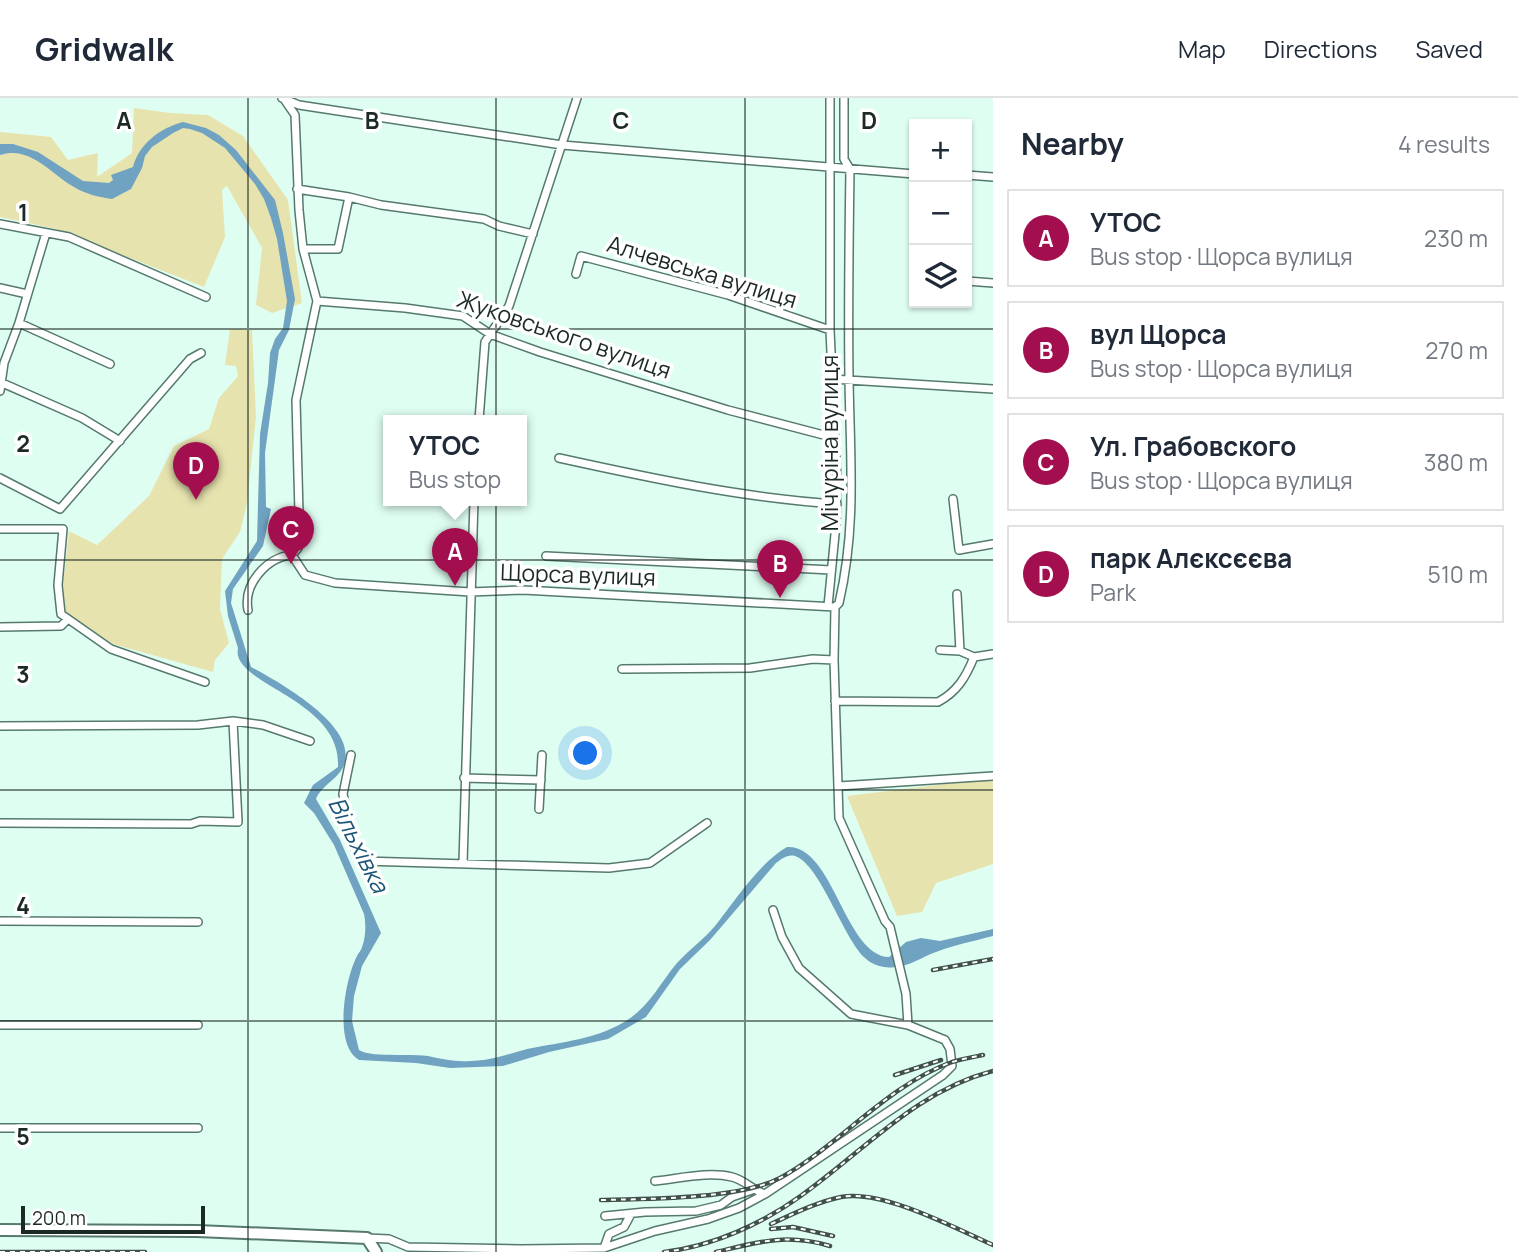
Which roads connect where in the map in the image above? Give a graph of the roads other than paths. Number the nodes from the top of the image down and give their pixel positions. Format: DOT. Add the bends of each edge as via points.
graph roads {
  1 [pos="283,98"];
  2 [pos="577,98"];
  3 [pos="830,98"];
  4 [pos="844,98"];
  5 [pos="562,145"];
  6 [pos="830,168"];
  7 [pos="849,169"];
  8 [pos="909,174"];
  9 [pos="972,175"];
  10 [pos="993,177"];
  11 [pos="297,189"];
  12 [pos="349,197"];
  13 [pos="0,224"];
  14 [pos="46,233"];
  15 [pos="533,234"];
  16 [pos="303,249"];
  17 [pos="576,274"];
  18 [pos="972,281"];
  19 [pos="993,283"];
  20 [pos="0,288"];
  21 [pos="27,294"];
  22 [pos="206,297"];
  23 [pos="317,301"];
  24 [pos="19,323"];
  25 [pos="830,330"];
  26 [pos="490,334"];
  27 [pos="201,353"];
  28 [pos="110,365"];
  29 [pos="832,379"];
  30 [pos="849,379"];
  31 [pos="1,385"];
  32 [pos="993,388"];
  33 [pos="479,415"];
  34 [pos="835,438"];
  35 [pos="120,441"];
  36 [pos="559,458"];
  37 [pos="0,478"];
  38 [pos="953,499"];
  39 [pos="837,504"];
  40 [pos="474,506"];
  41 [pos="0,529"];
  42 [pos="993,544"];
  43 [pos="292,555"];
  44 [pos="546,556"];
  45 [pos="831,570"];
  46 [pos="470,592"];
  47 [pos="957,594"];
  48 [pos="831,606"];
  49 [pos="248,610"];
  50 [pos="67,620"];
  51 [pos="0,627"];
  52 [pos="940,650"];
  53 [pos="960,651"];
  54 [pos="993,654"];
  55 [pos="974,657"];
  56 [pos="834,660"];
  57 [pos="622,669"];
  58 [pos="205,682"];
  59 [pos="835,701"];
  60 [pos="233,721"];
  61 [pos="0,726"];
  62 [pos="310,741"];
  63 [pos="351,755"];
  64 [pos="542,755"];
  65 [pos="993,776"];
  66 [pos="464,778"];
  67 [pos="541,780"];
  68 [pos="839,786"];
  69 [pos="540,809"];
  70 [pos="0,823"];
  71 [pos="707,823"];
  72 [pos="463,863"];
  73 [pos="773,910"];
  74 [pos="0,921"];
  75 [pos="198,922"];
  76 [pos="0,1025"];
  77 [pos="198,1025"];
  78 [pos="908,1025"];
  79 [pos="0,1128"];
  80 [pos="198,1128"];
  81 [pos="654,1181"];
  82 [pos="752,1190"];
  83 [pos="765,1194"];
  84 [pos="631,1214"];
  85 [pos="605,1216"];
  86 [pos="0,1230"];
  87 [pos="367,1238"];
  88 [pos="604,1248"];
  89 [pos="376,1252"];
  1 -- 5 [label="street" via="299,105"];
  1 -- 11 [label="street" via="295,115"];
  2 -- 5 [label="street"];
  3 -- 6 [label="street, Мічуріна вулиця"];
  4 -- 7 [label="street, Мічуріна вулиця" via="844,159"];
  5 -- 6 [label="street"];
  5 -- 15 [label="street"];
  6 -- 7 [label="street"];
  6 -- 25 [label="street, Мічуріна вулиця"];
  7 -- 8 [label="street"];
  7 -- 30 [label="street, Мічуріна вулиця"];
  9 -- 10 [label="street"];
  11 -- 12 [label="street"];
  11 -- 16 [label="street"];
  12 -- 15 [label="street" via="484,219"];
  12 -- 16 [label="street" via="338,249"];
  13 -- 14 [label="street"];
  14 -- 21 [label="street"];
  14 -- 22 [label="street" via="69,237"];
  15 -- 26 [label="street" via="509,306"];
  16 -- 23 [label="street"];
  17 -- 25 [label="street, Алчевська вулиця" via="581,256 728,295"];
  18 -- 19 [label="street"];
  20 -- 21 [label="street"];
  21 -- 24 [label="street"];
  23 -- 26 [label="street, Жуковського вулиця" via="463,316"];
  23 -- 43 [label="street" via="296,400 299,513 298,548"];
  24 -- 28 [label="street"];
  24 -- 31 [label="street"];
  25 -- 29 [label="street, Мічуріна вулиця"];
  26 -- 33 [label="street" via="485,342"];
  26 -- 34 [label="street, Жуковського вулиця" via="728,410"];
  27 -- 35 [label="street" via="190,359"];
  29 -- 30 [label="street"];
  29 -- 34 [label="street, Мічуріна вулиця"];
  30 -- 32 [label="street"];
  30 -- 48 [label="street, Мічуріна вулиця" via="852,509 848,561 839,603"];
  31 -- 35 [label="street" via="82,418"];
  34 -- 39 [label="street, Мічуріна вулиця"];
  35 -- 37 [label="street" via="60,509"];
  36 -- 39 [label="street" via="793,502"];
  38 -- 42 [label="street" via="959,550"];
  39 -- 45 [label="street, Мічуріна вулиця"];
  40 -- 46 [label="street"];
  41 -- 50 [label="street" via="63,529 58,585 61,614"];
  43 -- 46 [label="street, Щорса вулиця" via="305,575 317,580"];
  43 -- 49 [label="street" via="280,556 263,568 246,598"];
  44 -- 45 [label="street"];
  45 -- 48 [label="street, Мічуріна вулиця"];
  46 -- 48 [label="street, Щорса вулиця" via="523,590"];
  46 -- 66 [label="street"];
  47 -- 53 [label="street"];
  48 -- 56 [label="street, Мічуріна вулиця"];
  50 -- 51 [label="street" via="61,625"];
  50 -- 58 [label="street" via="111,649"];
  52 -- 53 [label="street"];
  53 -- 55 [label="street"];
  54 -- 55 [label="street"];
  55 -- 59 [label="street" via="957,689 938,702"];
  56 -- 57 [label="street" via="750,668"];
  56 -- 59 [label="street, Мічуріна вулиця"];
  59 -- 68 [label="street, Мічуріна вулиця"];
  60 -- 61 [label="street"];
  60 -- 62 [label="street" via="263,725"];
  60 -- 70 [label="street" via="238,821"];
  63 -- 72 [label="street" via="342,794 354,847 363,861"];
  64 -- 67 [label="street"];
  65 -- 68 [label="street"];
  66 -- 67 [label="street"];
  66 -- 72 [label="street"];
  67 -- 69 [label="street"];
  68 -- 78 [label="street, Мічуріна вулиця" via="839,818 890,927 906,994"];
  71 -- 72 [label="street" via="650,863 609,868"];
  73 -- 78 [label="street" via="799,968 851,1014"];
  74 -- 75 [label="street"];
  76 -- 77 [label="street"];
  78 -- 83 [label="street" via="945,1040 952,1066"];
  79 -- 80 [label="street"];
  81 -- 82 [label="street" via="730,1176 743,1180"];
  82 -- 83 [label="street"];
  82 -- 84 [label="street" via="696,1211"];
  83 -- 88 [label="street" via="708,1219"];
  84 -- 85 [label="street"];
  84 -- 88 [label="street" via="624,1227 609,1234"];
  86 -- 87 [label="main road"];
  87 -- 88 [label="street" via="408,1247"];
  87 -- 89 [label="main road"];
}
